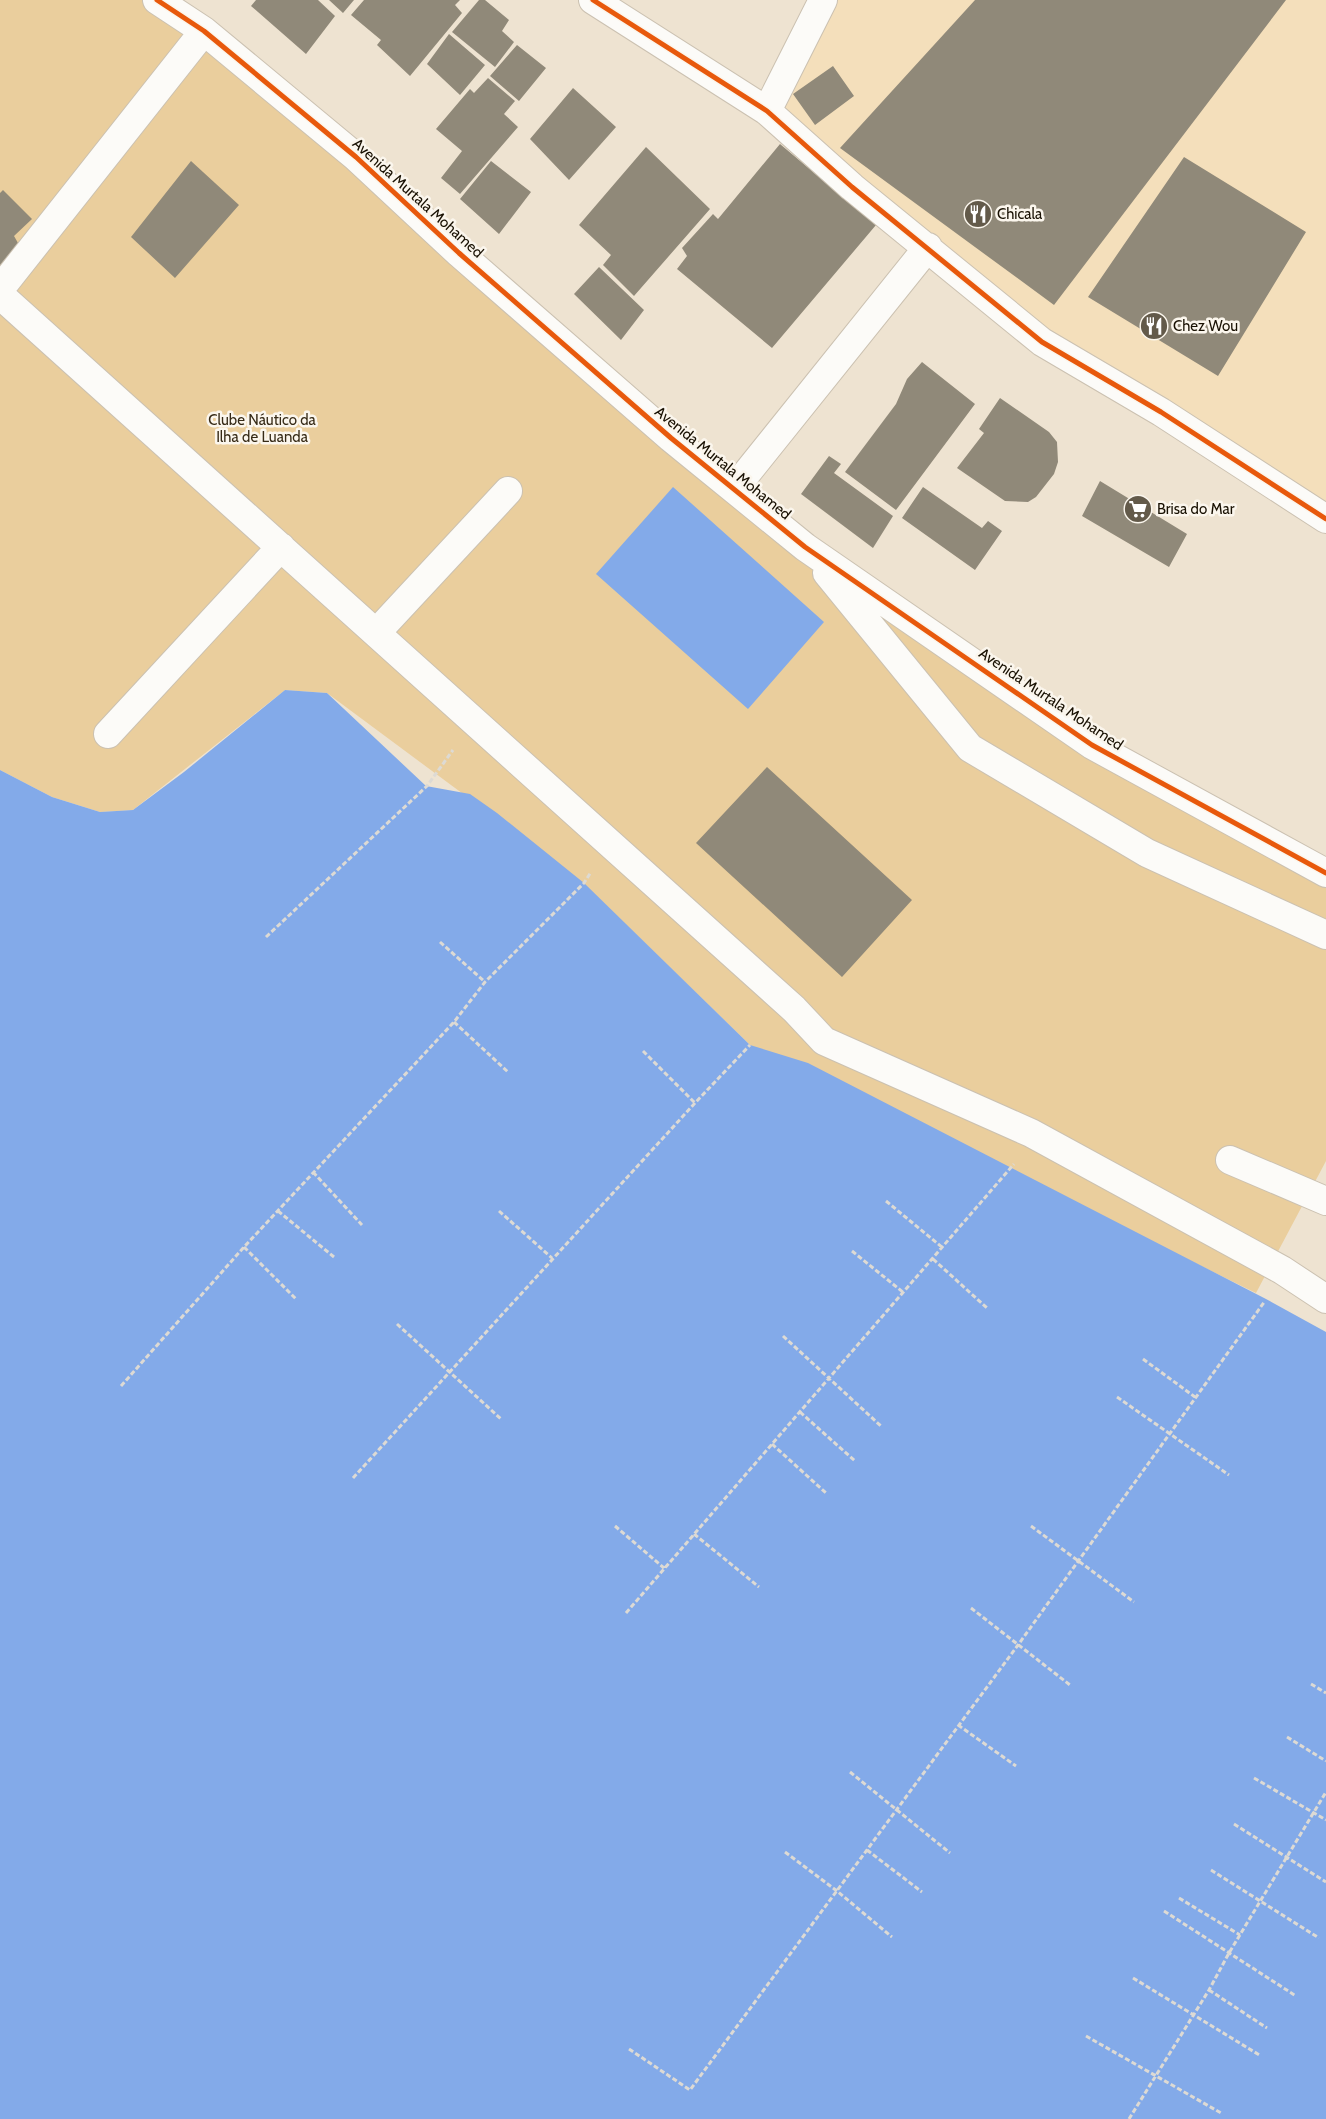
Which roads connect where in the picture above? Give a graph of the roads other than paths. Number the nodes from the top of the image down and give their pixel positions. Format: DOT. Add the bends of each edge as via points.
graph roads {
  1 [pos="157,0"];
  2 [pos="593,0"];
  3 [pos="823,0"];
  4 [pos="204,32"];
  5 [pos="767,111"];
  6 [pos="928,247"];
  7 [pos="0,289"];
  8 [pos="0,295"];
  9 [pos="734,488"];
  10 [pos="508,491"];
  11 [pos="1326,518"];
  12 [pos="281,547"];
  13 [pos="805,547"];
  14 [pos="376,633"];
  15 [pos="108,734"];
  16 [pos="1326,873"];
  17 [pos="1326,935"];
  18 [pos="1230,1160"];
  19 [pos="1326,1201"];
  20 [pos="1326,1299"];
  1 -- 4 [label="street, Avenida Murtala Mohamed"];
  2 -- 5 [label="street"];
  3 -- 5 [label="street"];
  4 -- 7 [label="street"];
  4 -- 9 [label="street, Avenida Murtala Mohamed" via="356,157 459,253 671,438"];
  5 -- 6 [label="street" via="852,187"];
  6 -- 9 [label="street"];
  6 -- 11 [label="street" via="1042,342 1161,412"];
  8 -- 12 [label="street"];
  9 -- 13 [label="street, Avenida Murtala Mohamed"];
  10 -- 14 [label="street"];
  12 -- 14 [label="street"];
  12 -- 15 [label="street"];
  13 -- 16 [label="street, Avenida Murtala Mohamed" via="1092,745"];
  13 -- 17 [label="street" via="970,748 1147,853"];
  14 -- 20 [label="street" via="794,1009 824,1041 1031,1133 1282,1270"];
  18 -- 19 [label="street"];
}
